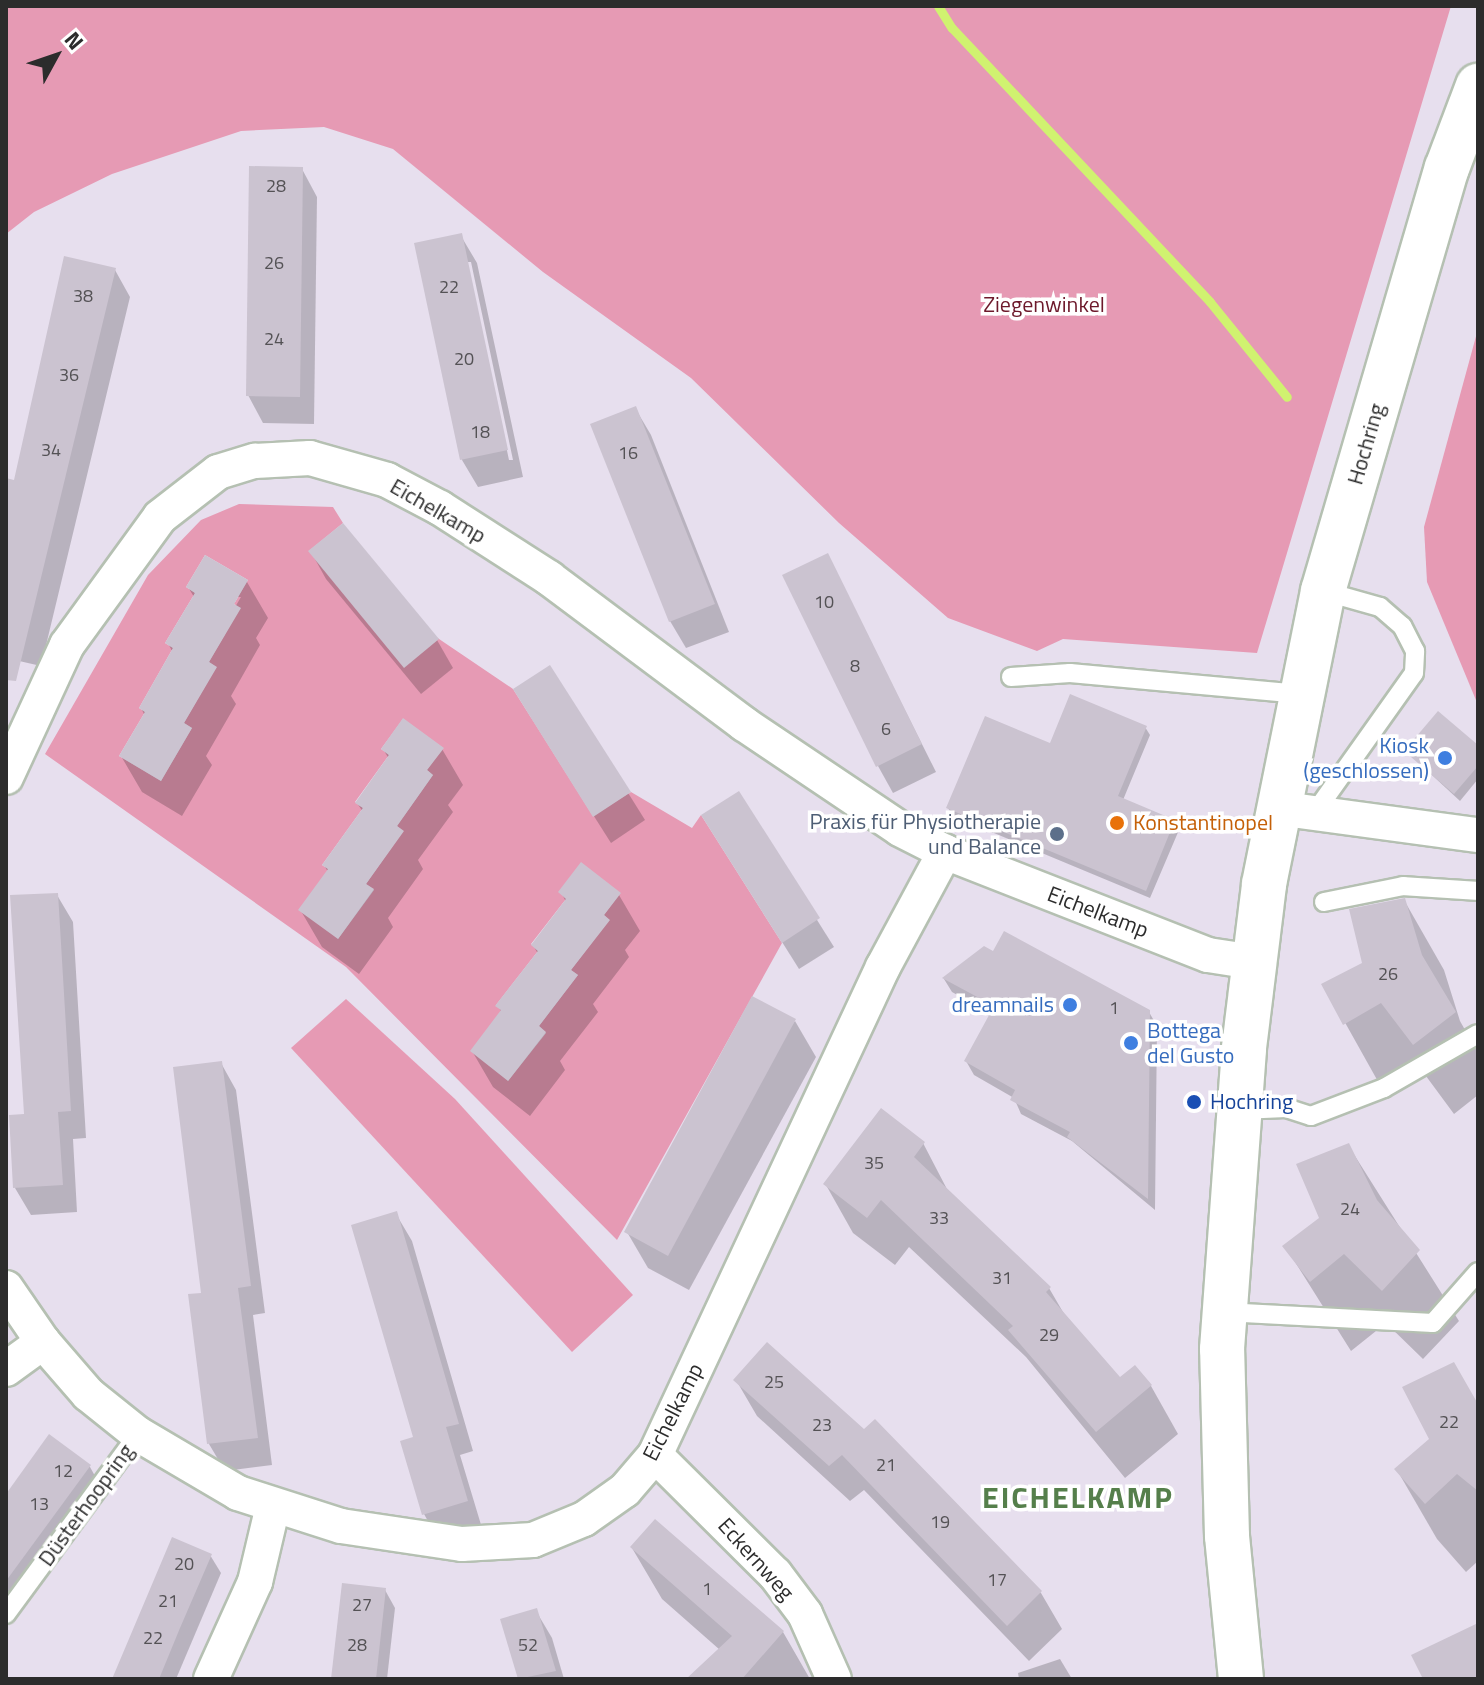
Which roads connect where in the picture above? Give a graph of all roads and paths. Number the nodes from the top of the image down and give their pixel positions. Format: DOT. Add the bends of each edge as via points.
graph roads {
  1 [pos="1478,86"];
  2 [pos="1323,591"];
  3 [pos="1011,677"];
  4 [pos="1300,694"];
  5 [pos="6,777"];
  6 [pos="1295,812"];
  7 [pos="1478,835"];
  8 [pos="945,852"];
  9 [pos="1478,891"];
  10 [pos="1324,902"];
  11 [pos="1254,962"];
  12 [pos="1478,1034"];
  13 [pos="1240,1110"];
  14 [pos="1478,1272"];
  15 [pos="6,1288"];
  16 [pos="1224,1312"];
  17 [pos="43,1342"];
  18 [pos="6,1369"];
  19 [pos="138,1434"];
  20 [pos="655,1455"];
  21 [pos="273,1506"];
  22 [pos="6,1614"];
  23 [pos="211,1679"];
  24 [pos="834,1679"];
  25 [pos="1241,1679"];
  1 -- 2 [label="street, Hochring" via="1447,168"];
  2 -- 4 [label="street, Hochring"];
  2 -- 6 [label="lane" via="1380,607 1402,626 1415,651 1414,673"];
  3 -- 4 [label="lane" via="1070,673"];
  4 -- 6 [label="street, Hochring"];
  5 -- 8 [label="street, Eichelkamp" via="67,645 160,517 218,472 255,461 310,458 387,480 440,508 549,578 829,785"];
  6 -- 7 [label="street"];
  6 -- 11 [label="street, Hochring"];
  8 -- 11 [label="street, Eichelkamp" via="1208,955"];
  8 -- 20 [label="street, Eichelkamp" via="883,967"];
  9 -- 10 [label="lane" via="1403,886"];
  11 -- 13 [label="street, Hochring"];
  12 -- 13 [label="lane" via="1384,1088 1311,1116 1286,1108"];
  13 -- 16 [label="street, Hochring"];
  14 -- 16 [label="lane" via="1433,1323"];
  15 -- 17 [label="street, Eichelkamp"];
  16 -- 25 [label="street, Hochring" via="1227,1536"];
  17 -- 18 [label="street"];
  17 -- 19 [label="street, Eichelkamp" via="88,1394"];
  19 -- 21 [label="street, Eichelkamp" via="191,1469"];
  19 -- 22 [label="lane, Düsterhoopring"];
  20 -- 21 [label="street, Eichelkamp" via="625,1490 584,1519 533,1540 462,1544 401,1539"];
  20 -- 24 [label="street, Eckernweg" via="775,1574 805,1614"];
  21 -- 23 [label="street" via="255,1582"];
}
